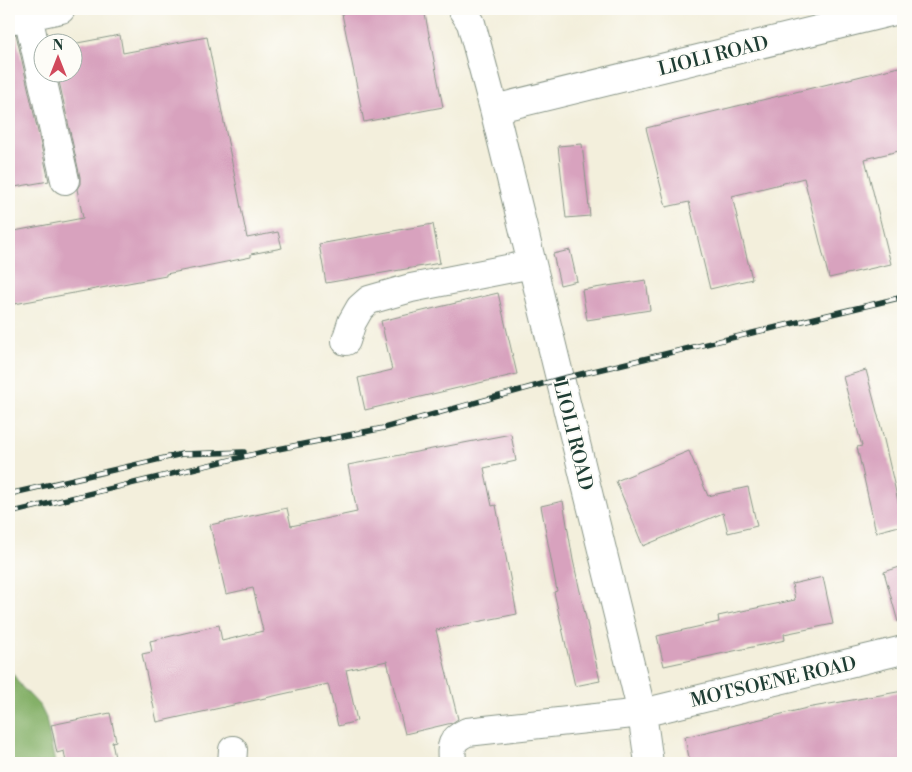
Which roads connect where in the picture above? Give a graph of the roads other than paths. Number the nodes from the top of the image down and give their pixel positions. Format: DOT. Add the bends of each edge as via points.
graph roads {
  1 [pos="61,9"];
  2 [pos="462,9"];
  3 [pos="903,9"];
  4 [pos="19,18"];
  5 [pos="494,109"];
  6 [pos="66,180"];
  7 [pos="532,264"];
  8 [pos="346,341"];
  9 [pos="903,650"];
  10 [pos="642,713"];
  11 [pos="452,763"];
  12 [pos="649,763"];
  1 -- 4 [label="street"];
  2 -- 5 [label="street, LIOLI ROAD" via="470,23"];
  3 -- 5 [label="street, LIOLI ROAD"];
  4 -- 6 [label="street"];
  5 -- 7 [label="street, LIOLI ROAD"];
  7 -- 8 [label="street" via="411,288 368,300 352,322"];
  7 -- 10 [label="street, LIOLI ROAD"];
  9 -- 10 [label="street, MOTSOENE ROAD"];
  10 -- 11 [label="street, MOTSOENE ROAD" via="467,732 456,737 451,747"];
  10 -- 12 [label="street, LIOLI ROAD"];
}
